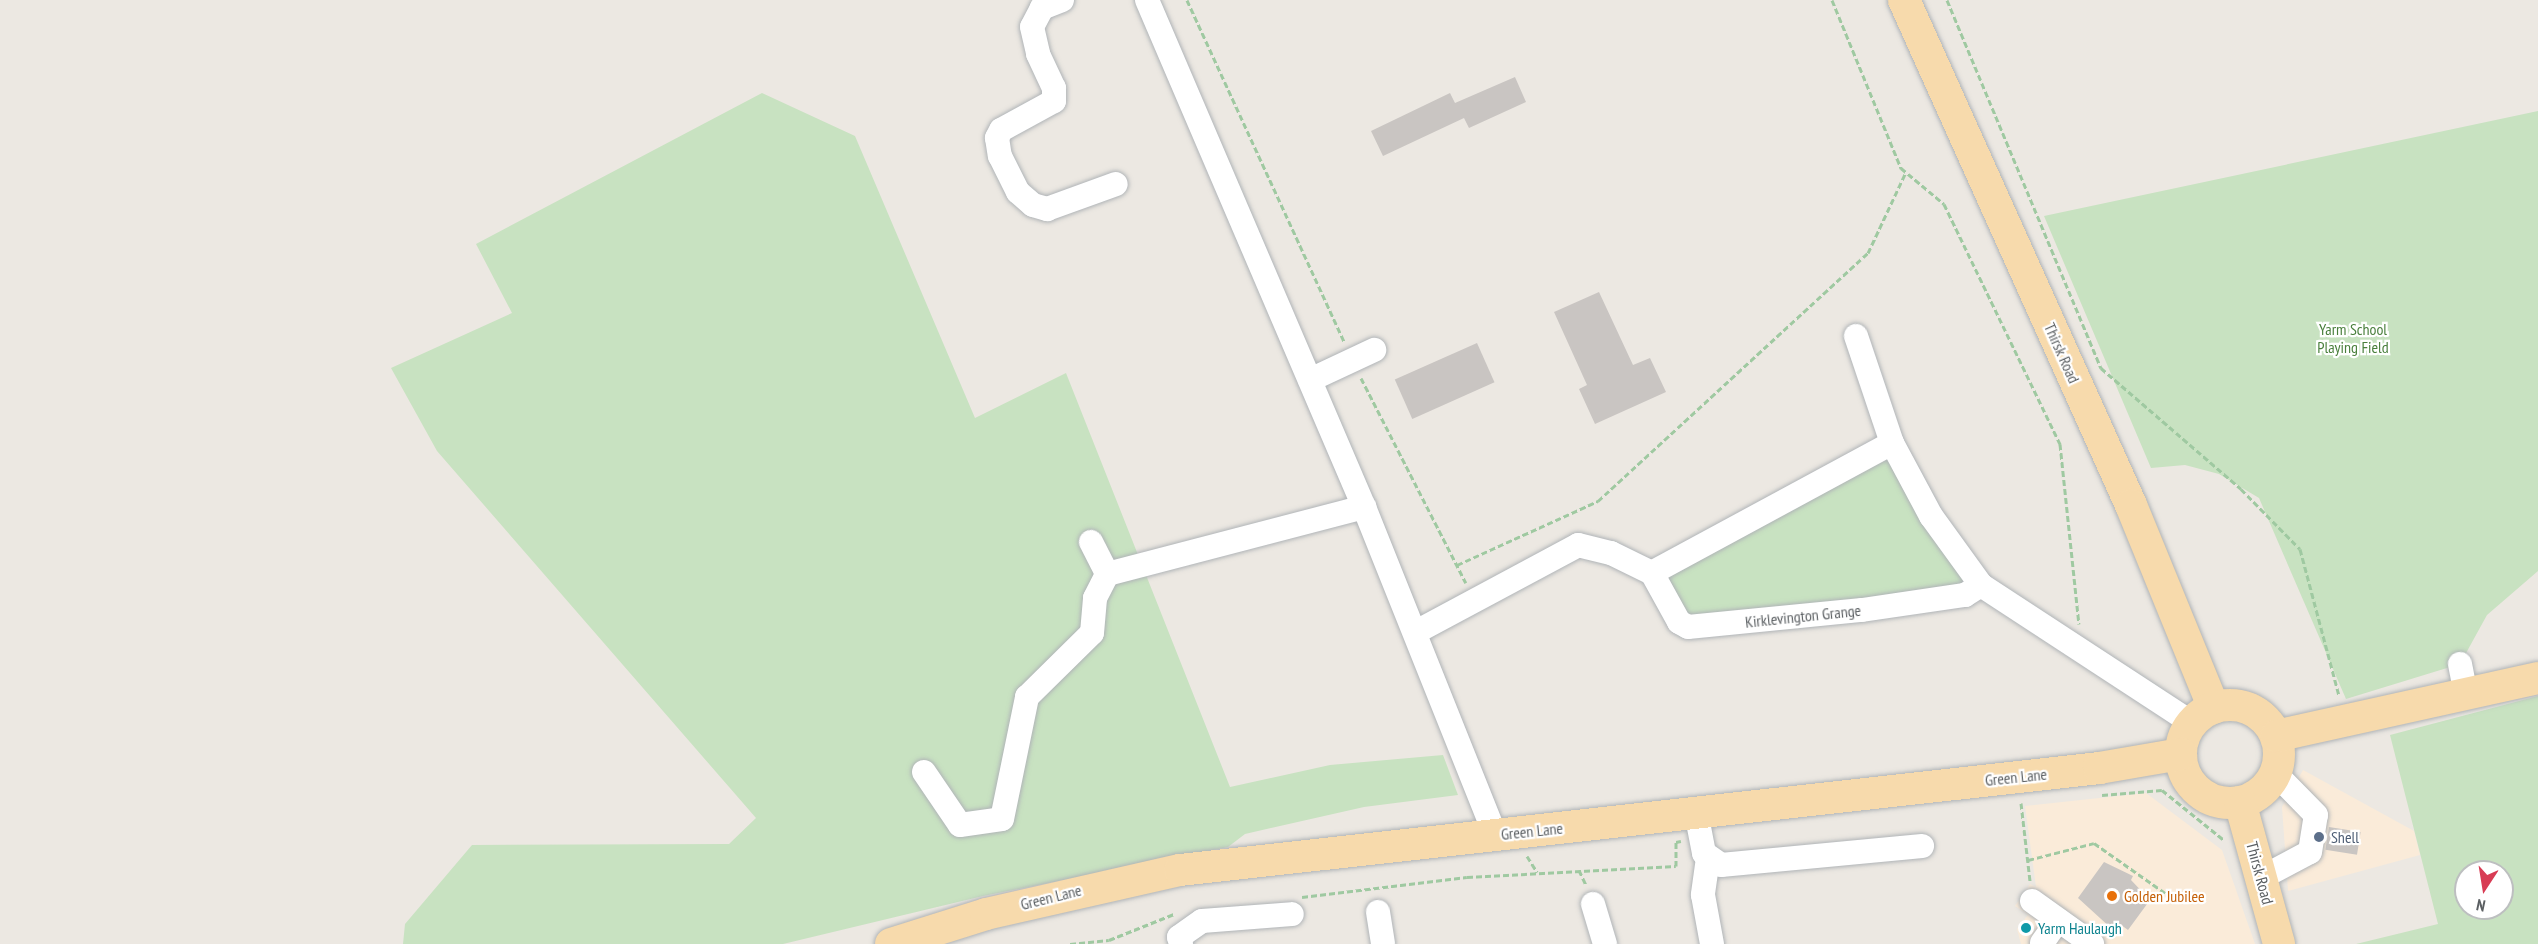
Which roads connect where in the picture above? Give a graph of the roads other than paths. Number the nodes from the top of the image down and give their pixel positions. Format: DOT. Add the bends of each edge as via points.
graph roads {
  1 [pos="1062,0"];
  2 [pos="1147,0"];
  3 [pos="1904,0"];
  4 [pos="1116,184"];
  5 [pos="1856,336"];
  6 [pos="1363,355"];
  7 [pos="1310,380"];
  8 [pos="1892,443"];
  9 [pos="1364,507"];
  10 [pos="1091,542"];
  11 [pos="1652,573"];
  12 [pos="1107,574"];
  13 [pos="1981,585"];
  14 [pos="1416,632"];
  15 [pos="2460,664"];
  16 [pos="2538,678"];
  17 [pos="2466,695"];
  18 [pos="2193,714"];
  19 [pos="2276,736"];
  20 [pos="2181,754"];
  21 [pos="924,772"];
  22 [pos="2275,773"];
  23 [pos="2240,802"];
  24 [pos="1495,835"];
  25 [pos="1701,836"];
  26 [pos="1922,846"];
  27 [pos="2259,869"];
  28 [pos="2032,901"];
  29 [pos="1294,906"];
  30 [pos="1378,912"];
  31 [pos="2058,920"];
  32 [pos="1180,941"];
  33 [pos="2042,942"];
  34 [pos="891,944"];
  35 [pos="1383,944"];
  36 [pos="1712,944"];
  37 [pos="2092,944"];
  38 [pos="2279,944"];
  1 -- 4 [label="street" via="1042,9 1032,27 1038,54 1054,88 1054,101 1001,130 997,138 1000,156 1018,192 1033,205 1047,209"];
  2 -- 7 [label="street"];
  3 -- 18 [label="main road, Thirsk Road" via="2131,505"];
  5 -- 8 [label="street"];
  6 -- 7 [label="street"];
  7 -- 9 [label="street"];
  8 -- 11 [label="street"];
  8 -- 13 [label="street" via="1931,516"];
  9 -- 12 [label="street"];
  9 -- 14 [label="street"];
  10 -- 12 [label="street"];
  11 -- 13 [label="street, Kirklevington Grange" via="1680,622 1698,627 1965,595"];
  11 -- 14 [label="street" via="1611,553 1578,545"];
  12 -- 21 [label="street" via="1095,598 1092,633 1027,697 1002,819 960,825"];
  13 -- 18 [label="street" via="2082,652"];
  14 -- 24 [label="street"];
  15 -- 17 [label="street"];
  16 -- 17 [label="main road"];
  17 -- 19 [label="main road"];
  18 -- 19 [label="main road" via="2251,710"];
  18 -- 20 [label="main road"];
  19 -- 22 [label="main road"];
  20 -- 23 [label="main road" via="2193,786 2223,802"];
  20 -- 25 [label="main road, Green Lane"];
  22 -- 23 [label="main road" via="2255,796"];
  22 -- 27 [label="street" via="2316,815 2310,852"];
  23 -- 27 [label="main road, Thirsk Road"];
  24 -- 25 [label="main road, Green Lane"];
  24 -- 34 [label="main road, Green Lane" via="1180,870 997,911"];
  25 -- 26 [label="street" via="1729,865"];
  25 -- 36 [label="street" via="1703,895"];
  27 -- 38 [label="main road, Thirsk Road"];
  28 -- 31 [label="street"];
  29 -- 32 [label="street" via="1202,921"];
  30 -- 35 [label="street"];
  31 -- 33 [label="street"];
  31 -- 37 [label="street"];
}
